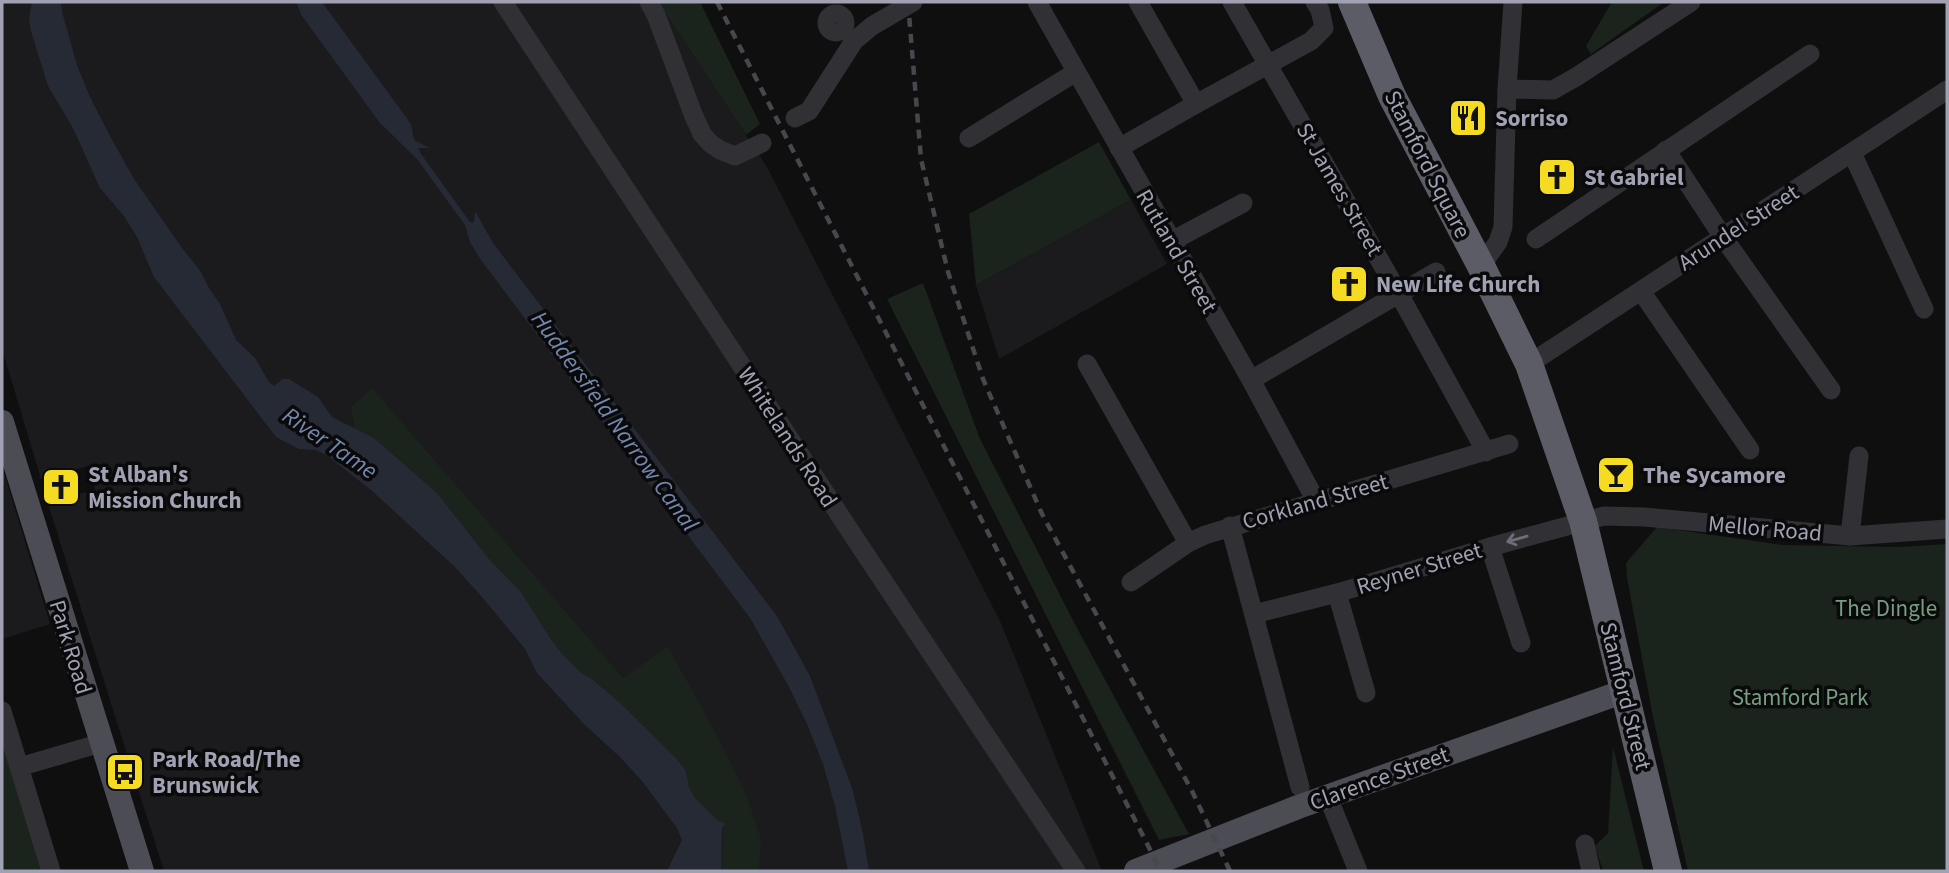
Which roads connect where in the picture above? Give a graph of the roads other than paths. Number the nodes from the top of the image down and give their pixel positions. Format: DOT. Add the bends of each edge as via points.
graph roads {
  1 [pos="503,2"];
  2 [pos="649,2"];
  3 [pos="912,2"];
  4 [pos="1037,2"];
  5 [pos="1138,2"];
  6 [pos="1232,2"];
  7 [pos="1315,2"];
  8 [pos="1513,2"];
  9 [pos="1691,2"];
  10 [pos="1361,6"];
  11 [pos="1810,54"];
  12 [pos="1268,64"];
  13 [pos="1076,72"];
  14 [pos="1507,89"];
  15 [pos="1947,90"];
  16 [pos="1196,104"];
  17 [pos="795,118"];
  18 [pos="969,138"];
  19 [pos="762,143"];
  20 [pos="1119,148"];
  21 [pos="1666,150"];
  22 [pos="1852,153"];
  23 [pos="1243,203"];
  24 [pos="1723,237"];
  25 [pos="1536,239"];
  26 [pos="1172,241"];
  27 [pos="1481,266"];
  28 [pos="1436,272"];
  29 [pos="1642,291"];
  30 [pos="1399,294"];
  31 [pos="1924,309"];
  32 [pos="1087,364"];
  33 [pos="1529,364"];
  34 [pos="1251,380"];
  35 [pos="1831,390"];
  36 [pos="2,422"];
  37 [pos="1510,444"];
  38 [pos="1750,450"];
  39 [pos="1486,452"];
  40 [pos="1859,456"];
  41 [pos="1316,501"];
  42 [pos="1583,521"];
  43 [pos="1230,526"];
  44 [pos="1947,529"];
  45 [pos="1850,536"];
  46 [pos="1188,543"];
  47 [pos="1490,547"];
  48 [pos="1131,582"];
  49 [pos="1337,593"];
  50 [pos="1254,614"];
  51 [pos="1521,643"];
  52 [pos="1625,691"];
  53 [pos="1366,693"];
  54 [pos="2,711"];
  55 [pos="101,743"];
  56 [pos="19,767"];
  57 [pos="1300,786"];
  58 [pos="1328,797"];
  59 [pos="1585,844"];
  60 [pos="51,871"];
  61 [pos="142,871"];
  62 [pos="1076,871"];
  63 [pos="1136,871"];
  64 [pos="1358,871"];
  65 [pos="1591,871"];
  66 [pos="1668,871"];
  1 -- 62 [label="street, Whitelands Road"];
  2 -- 19 [label="street" via="702,134 735,156"];
  3 -- 17 [label="street, bridge" via="857,31 809,111"];
  4 -- 13 [label="street, Rutland Street"];
  5 -- 16 [label="street"];
  6 -- 12 [label="street, St James Street"];
  7 -- 12 [label="street" via="1325,28 1311,41"];
  8 -- 14 [label="street"];
  9 -- 14 [label="street" via="1553,90"];
  10 -- 27 [label="highway, Stamford Square" via="1392,96"];
  11 -- 21 [label="street"];
  12 -- 16 [label="street"];
  12 -- 30 [label="street, St James Street"];
  13 -- 18 [label="street"];
  13 -- 20 [label="street, Rutland Street"];
  14 -- 27 [label="street" via="1503,227 1499,242"];
  15 -- 22 [label="street, Arundel Street"];
  16 -- 20 [label="street"];
  20 -- 26 [label="street, Rutland Street"];
  21 -- 24 [label="street"];
  21 -- 25 [label="street"];
  22 -- 24 [label="street, Arundel Street"];
  22 -- 31 [label="street"];
  23 -- 26 [label="street"];
  24 -- 29 [label="street, Arundel Street"];
  24 -- 35 [label="street"];
  26 -- 34 [label="street, Rutland Street"];
  27 -- 33 [label="highway, Stamford Square"];
  28 -- 30 [label="street"];
  29 -- 33 [label="street, Arundel Street"];
  29 -- 38 [label="street"];
  30 -- 34 [label="street"];
  30 -- 39 [label="street, St James Street"];
  32 -- 46 [label="street"];
  33 -- 42 [label="highway, Stamford Square"];
  34 -- 41 [label="street, Rutland Street"];
  36 -- 55 [label="main road, Park Road"];
  37 -- 39 [label="street, Corkland Street"];
  39 -- 41 [label="street, Corkland Street"];
  40 -- 45 [label="street"];
  41 -- 43 [label="street, Corkland Street"];
  42 -- 45 [label="street, Mellor Road" via="1604,516 1644,517"];
  42 -- 47 [label="street, Reyner Street, one-way"];
  42 -- 52 [label="highway, Stamford Street"];
  43 -- 46 [label="street, Corkland Street"];
  43 -- 50 [label="street"];
  44 -- 45 [label="street, Mellor Road"];
  46 -- 48 [label="street, Corkland Street"];
  47 -- 49 [label="street, Reyner Street"];
  47 -- 51 [label="street"];
  49 -- 50 [label="street, Reyner Street"];
  49 -- 53 [label="street"];
  50 -- 57 [label="street"];
  52 -- 58 [label="main road, Clarence Street"];
  52 -- 66 [label="highway, Stamford Street"];
  54 -- 56 [label="street"];
  55 -- 56 [label="street"];
  55 -- 61 [label="main road, Park Road"];
  56 -- 60 [label="street"];
  58 -- 63 [label="main road, Clarence Street"];
  58 -- 64 [label="street"];
  59 -- 65 [label="street"];
}
